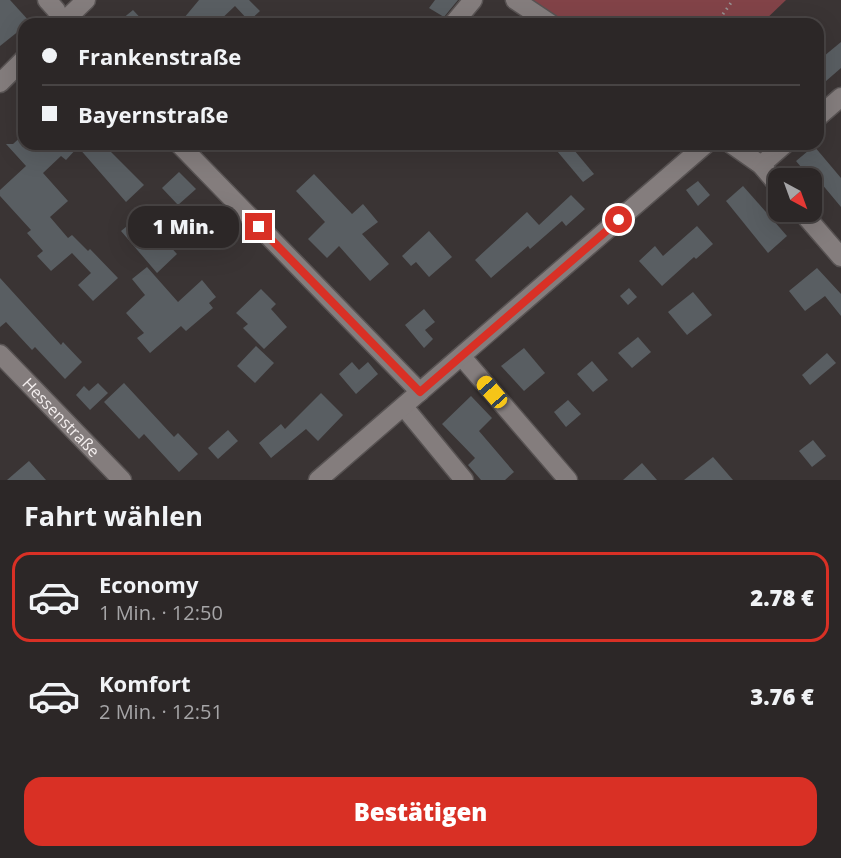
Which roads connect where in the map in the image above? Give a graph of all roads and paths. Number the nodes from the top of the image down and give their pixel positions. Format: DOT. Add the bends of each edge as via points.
graph roads {
  1 [pos="47,0"];
  2 [pos="86,0"];
  3 [pos="473,0"];
  4 [pos="515,0"];
  5 [pos="733,0"];
  6 [pos="59,18"];
  7 [pos="67,18"];
  8 [pos="458,18"];
  9 [pos="542,18"];
  10 [pos="720,18"];
  11 [pos="18,66"];
  12 [pos="0,83"];
  13 [pos="841,97"];
  14 [pos="824,112"];
  15 [pos="184,150"];
  16 [pos="699,150"];
  17 [pos="740,150"];
  18 [pos="778,150"];
  19 [pos="761,165"];
  20 [pos="768,173"];
  21 [pos="811,222"];
  22 [pos="841,257"];
  23 [pos="0,354"];
  24 [pos="462,357"];
  25 [pos="420,392"];
  26 [pos="404,407"];
  27 [pos="122,480"];
  28 [pos="318,480"];
  29 [pos="464,480"];
  30 [pos="568,480"];
  1 -- 6 [label="street"];
  2 -- 7 [label="street"];
  3 -- 8 [label="street"];
  4 -- 9 [label="street"];
  5 -- 10 [label="path"];
  11 -- 12 [label="street"];
  13 -- 14 [label="street"];
  15 -- 25 [label="street"];
  16 -- 24 [label="street"];
  17 -- 19 [label="street"];
  18 -- 19 [label="street"];
  19 -- 20 [label="street"];
  21 -- 22 [label="street"];
  23 -- 27 [label="street, Hessenstraße"];
  24 -- 25 [label="street"];
  24 -- 30 [label="street"];
  25 -- 26 [label="street"];
  26 -- 28 [label="street"];
  26 -- 29 [label="street"];
}
